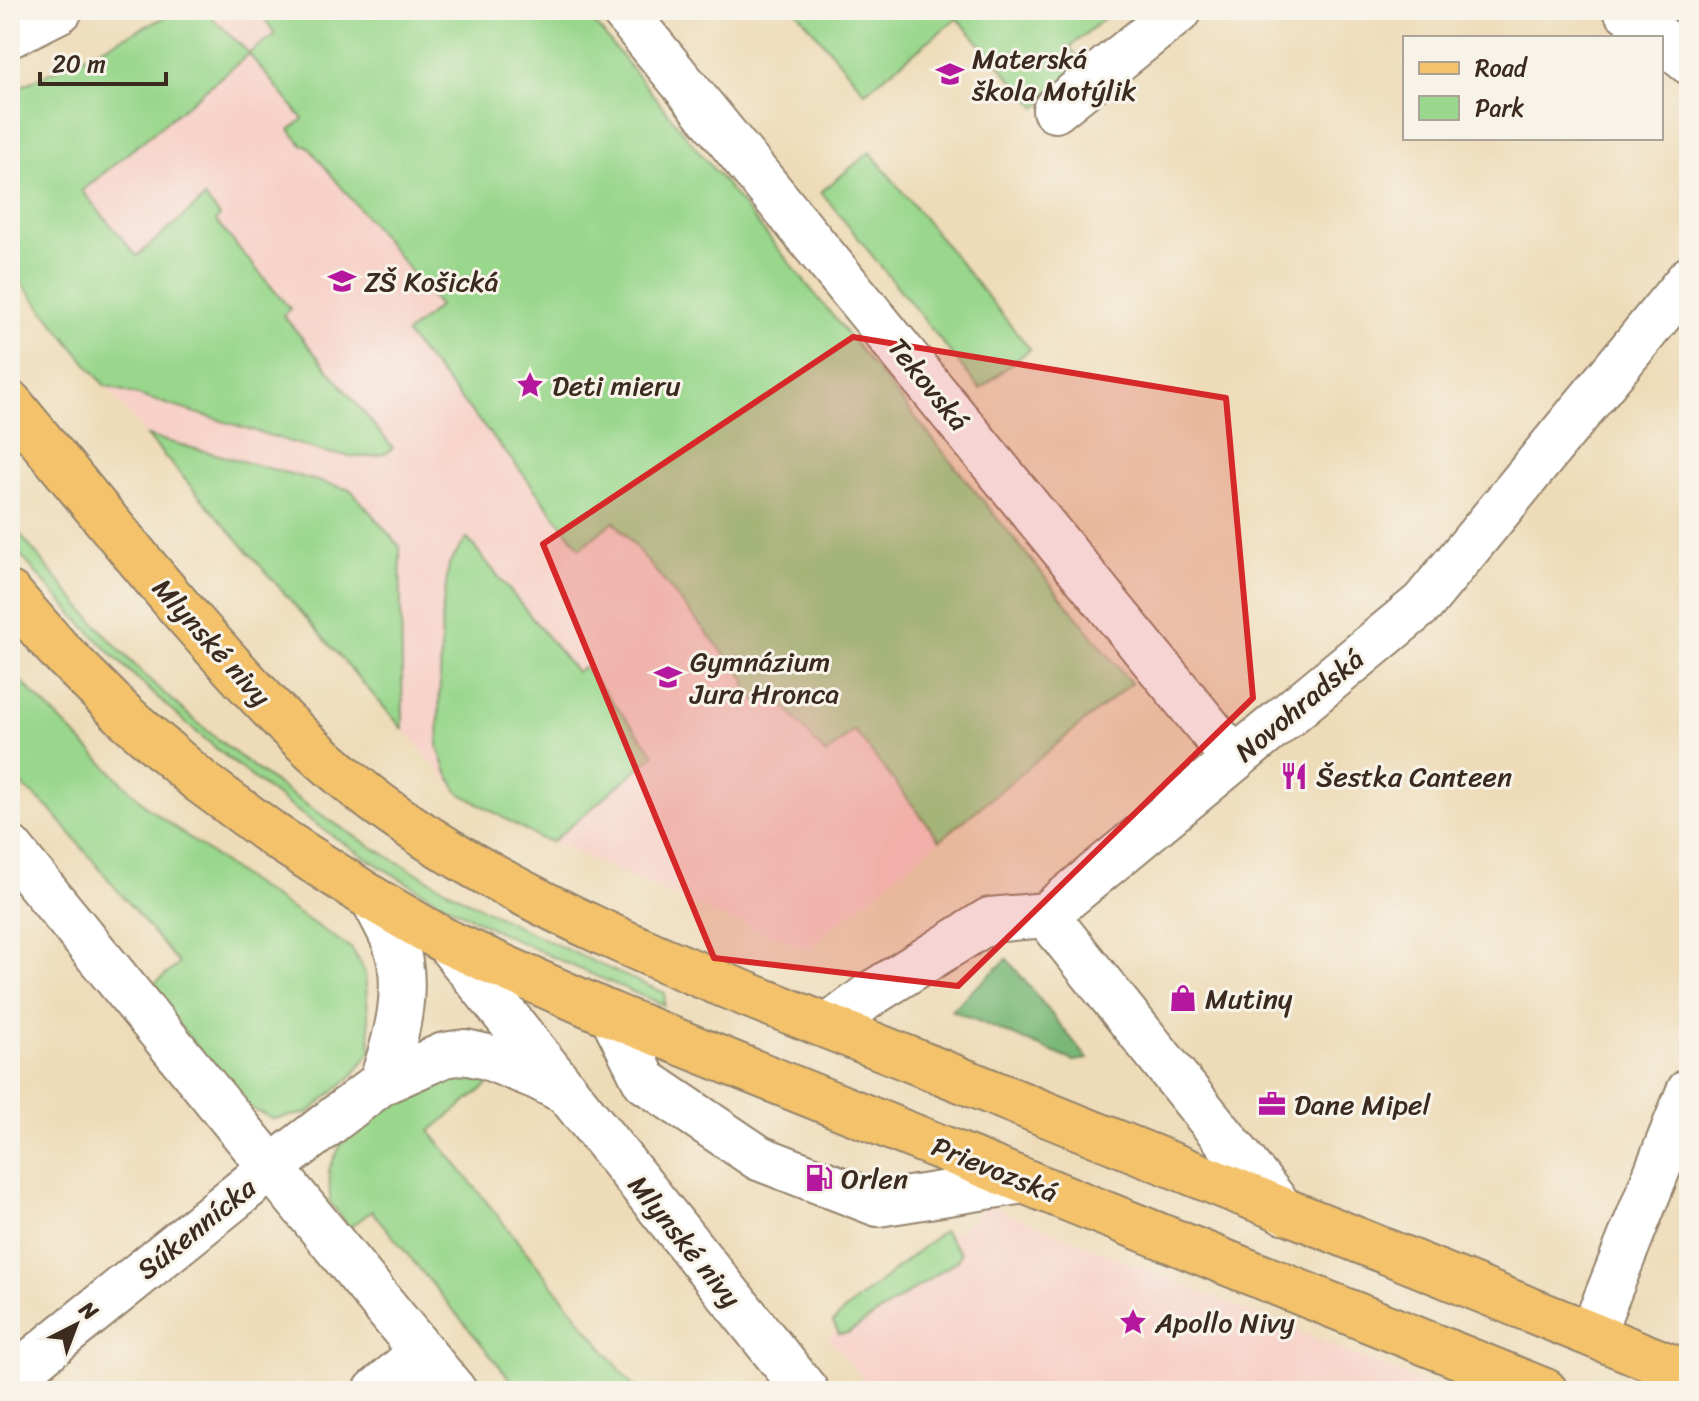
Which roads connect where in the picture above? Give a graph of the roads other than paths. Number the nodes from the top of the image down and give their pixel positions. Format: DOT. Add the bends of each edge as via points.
graph roads {
  1 [pos="60,10"];
  2 [pos="623,10"];
  3 [pos="1180,10"];
  4 [pos="1626,10"];
  5 [pos="10,35"];
  6 [pos="1658,36"];
  7 [pos="1663,40"];
  8 [pos="1689,62"];
  9 [pos="1055,110"];
  10 [pos="1689,279"];
  11 [pos="10,403"];
  12 [pos="10,594"];
  13 [pos="1234,759"];
  14 [pos="10,848"];
  15 [pos="373,899"];
  16 [pos="1046,915"];
  17 [pos="447,942"];
  18 [pos="612,1015"];
  19 [pos="829,1026"];
  20 [pos="381,1083"];
  21 [pos="564,1091"];
  22 [pos="1689,1091"];
  23 [pos="271,1168"];
  24 [pos="1024,1181"];
  25 [pos="1283,1211"];
  26 [pos="1592,1334"];
  27 [pos="422,1352"];
  28 [pos="1689,1374"];
  29 [pos="10,1379"];
  30 [pos="376,1391"];
  31 [pos="454,1391"];
  32 [pos="806,1391"];
  33 [pos="1545,1391"];
  1 -- 5 [label="street"];
  2 -- 13 [label="street, Tekovská"];
  3 -- 9 [label="street"];
  4 -- 6 [label="street"];
  7 -- 8 [label="street"];
  10 -- 13 [label="street, Novohradská" via="1423,603"];
  11 -- 19 [label="main road, Mlynské nivy" via="265,703 393,814 516,889 639,948"];
  12 -- 15 [label="main road, Mlynské nivy" via="126,717 200,781"];
  13 -- 16 [label="street, Novohradská"];
  14 -- 23 [label="street"];
  15 -- 17 [label="main road, Mlynské nivy"];
  15 -- 20 [label="street" via="396,945 402,986 395,1040"];
  16 -- 19 [label="street" via="990,920"];
  16 -- 25 [label="street"];
  17 -- 18 [label="main road, Prievozská"];
  17 -- 21 [label="street, Mlynské nivy"];
  18 -- 24 [label="main road, Prievozská"];
  18 -- 24 [label="street" via="645,1081 759,1158 878,1204"];
  19 -- 25 [label="main road"];
  20 -- 21 [label="street, Mlynské nivy" via="444,1055 465,1052"];
  20 -- 23 [label="street, Mlynské nivy"];
  21 -- 32 [label="street, Mlynské nivy"];
  22 -- 26 [label="street"];
  23 -- 27 [label="street"];
  23 -- 29 [label="street, Súkennícka"];
  24 -- 33 [label="main road, Prievozská"];
  25 -- 26 [label="main road"];
  26 -- 28 [label="main road"];
  27 -- 30 [label="street"];
  27 -- 31 [label="street"];
}
